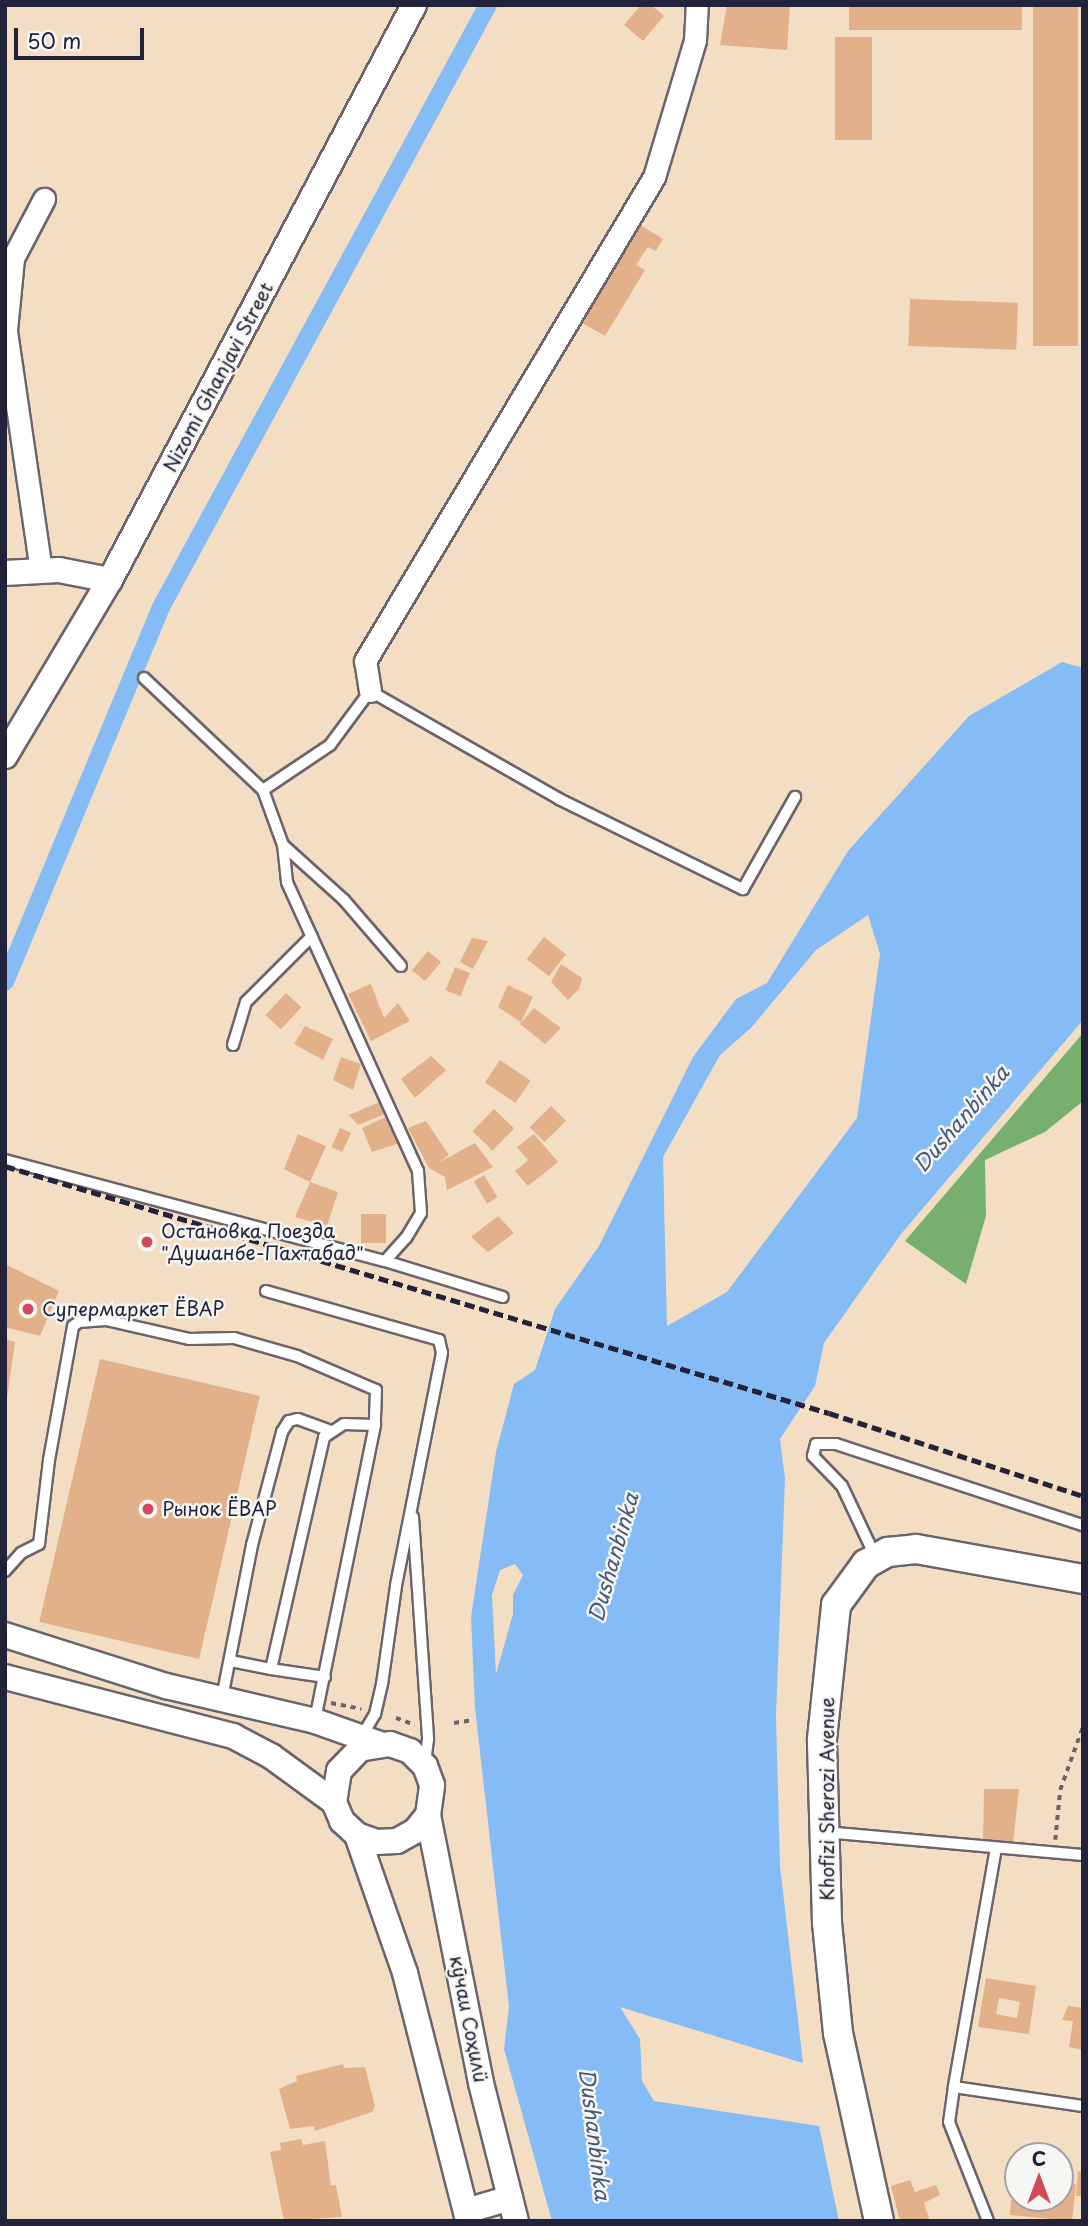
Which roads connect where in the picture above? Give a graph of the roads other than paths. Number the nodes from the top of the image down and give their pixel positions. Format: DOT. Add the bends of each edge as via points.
graph roads {
  1 [pos="414,5"];
  2 [pos="697,5"];
  3 [pos="44,199"];
  4 [pos="41,571"];
  5 [pos="5,573"];
  6 [pos="110,580"];
  7 [pos="144,678"];
  8 [pos="370,691"];
  9 [pos="9,750"];
  10 [pos="5,773"];
  11 [pos="263,790"];
  12 [pos="795,797"];
  13 [pos="283,845"];
  14 [pos="312,936"];
  15 [pos="401,966"];
  16 [pos="233,1045"];
  17 [pos="5,1160"];
  18 [pos="385,1261"];
  19 [pos="266,1291"];
  20 [pos="503,1297"];
  21 [pos="375,1425"];
  22 [pos="331,1431"];
  23 [pos="412,1506"];
  24 [pos="1083,1525"];
  25 [pos="876,1559"];
  26 [pos="5,1571"];
  27 [pos="1083,1579"];
  28 [pos="5,1635"];
  29 [pos="231,1661"];
  30 [pos="271,1669"];
  31 [pos="5,1677"];
  32 [pos="325,1677"];
  33 [pos="222,1698"];
  34 [pos="317,1711"];
  35 [pos="371,1740"];
  36 [pos="425,1766"];
  37 [pos="334,1802"];
  38 [pos="428,1815"];
  39 [pos="823,1832"];
  40 [pos="357,1835"];
  41 [pos="996,1848"];
  42 [pos="1083,1856"];
  43 [pos="954,2087"];
  44 [pos="1083,2106"];
  45 [pos="513,2210"];
  46 [pos="467,2216"];
  47 [pos="879,2221"];
  48 [pos="989,2221"];
  1 -- 6 [label="street, Nizomi Ghanjavi Street"];
  2 -- 8 [label="street" via="695,40 654,177 365,661"];
  3 -- 4 [label="street" via="13,258 6,330"];
  4 -- 5 [label="street"];
  4 -- 6 [label="street"];
  6 -- 9 [label="street, Nizomi Ghanjavi Street"];
  7 -- 11 [label="lane"];
  8 -- 11 [label="lane" via="330,745"];
  8 -- 12 [label="lane" via="559,799 743,889"];
  9 -- 10 [label="street, Nizomi Ghanjavi Street"];
  11 -- 13 [label="lane"];
  13 -- 14 [label="lane" via="287,882"];
  13 -- 15 [label="lane" via="344,900"];
  14 -- 16 [label="lane" via="246,1002"];
  14 -- 18 [label="lane" via="418,1171 421,1213"];
  17 -- 18 [label="lane"];
  18 -- 20 [label="lane"];
  19 -- 23 [label="lane" via="439,1340 439,1380"];
  21 -- 22 [label="lane" via="344,1424"];
  21 -- 26 [label="lane" via="376,1390 297,1356 234,1338 190,1339 106,1320 79,1322 74,1326 49,1460 39,1544 21,1552"];
  21 -- 32 [label="lane"];
  22 -- 29 [label="lane" via="298,1419 289,1421 282,1432 253,1545"];
  22 -- 30 [label="lane" via="324,1437"];
  23 -- 35 [label="lane"];
  23 -- 36 [label="lane" via="428,1739"];
  24 -- 25 [label="lane" via="836,1444 816,1444 813,1456 842,1486"];
  25 -- 27 [label="main road, Khofizi Sherozi Avenue" via="888,1552 916,1549"];
  25 -- 39 [label="main road, Khofizi Sherozi Avenue" via="852,1579 836,1605 822,1739"];
  28 -- 33 [label="street" via="166,1686"];
  29 -- 30 [label="lane"];
  29 -- 33 [label="lane"];
  30 -- 32 [label="lane"];
  31 -- 37 [label="street" via="233,1736 271,1756"];
  32 -- 34 [label="lane"];
  33 -- 34 [label="street"];
  34 -- 35 [label="street"];
  35 -- 36 [label="street" via="410,1751"];
  35 -- 37 [label="street" via="344,1762 335,1781"];
  36 -- 38 [label="street, кӯчаи Соҳилӣ" via="433,1795"];
  37 -- 40 [label="street" via="342,1821"];
  38 -- 40 [label="street" via="415,1831 397,1841 376,1842"];
  38 -- 45 [label="street, кӯчаи Соҳилӣ" via="481,2083"];
  39 -- 41 [label="lane"];
  39 -- 47 [label="main road, Khofizi Sherozi Avenue" via="838,2033"];
  40 -- 46 [label="street" via="405,1973"];
  41 -- 42 [label="lane"];
  41 -- 43 [label="lane"];
  43 -- 44 [label="lane"];
  43 -- 48 [label="lane" via="949,2122"];
  45 -- 46 [label="street"];
}
